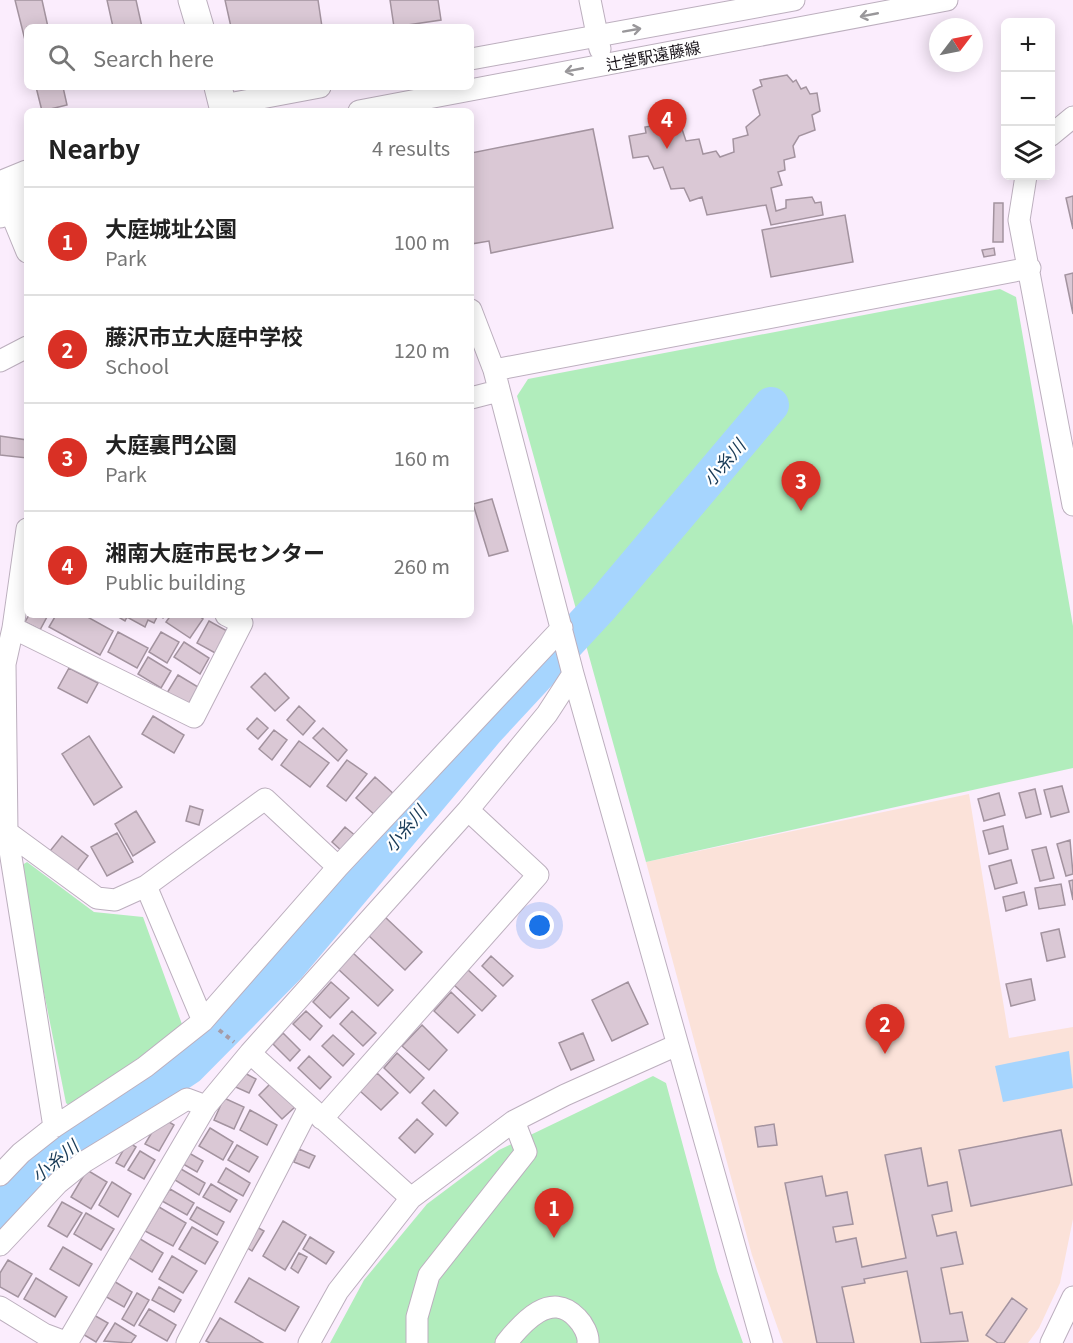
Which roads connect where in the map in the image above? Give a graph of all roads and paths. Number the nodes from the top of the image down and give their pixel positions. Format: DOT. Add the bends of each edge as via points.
graph roads {
  1 [pos="192,0"];
  2 [pos="590,0"];
  3 [pos="794,0"];
  4 [pos="947,0"];
  5 [pos="199,24"];
  6 [pos="597,36"];
  7 [pos="474,58"];
  8 [pos="603,64"];
  9 [pos="474,89"];
  10 [pos="303,90"];
  11 [pos="468,90"];
  12 [pos="217,104"];
  13 [pos="375,108"];
  14 [pos="1073,117"];
  15 [pos="1055,132"];
  16 [pos="24,178"];
  17 [pos="1025,180"];
  18 [pos="8,200"];
  19 [pos="24,244"];
  20 [pos="1030,268"];
  21 [pos="474,318"];
  22 [pos="24,349"];
  23 [pos="0,362"];
  24 [pos="496,380"];
  25 [pos="474,396"];
  26 [pos="1073,505"];
  27 [pos="24,552"];
  28 [pos="238,618"];
  29 [pos="14,628"];
  30 [pos="562,628"];
  31 [pos="573,674"];
  32 [pos="468,810"];
  33 [pos="3,833"];
  34 [pos="338,867"];
  35 [pos="146,886"];
  36 [pos="210,1024"];
  37 [pos="677,1045"];
  38 [pos="242,1047"];
  39 [pos="206,1106"];
  40 [pos="315,1113"];
  41 [pos="514,1122"];
  42 [pos="54,1127"];
  43 [pos="0,1175"];
  44 [pos="411,1198"];
  45 [pos="0,1245"];
  46 [pos="1073,1297"];
  47 [pos="0,1307"];
  48 [pos="42,1339"];
  49 [pos="68,1343"];
  50 [pos="187,1343"];
  51 [pos="309,1343"];
  52 [pos="417,1343"];
  53 [pos="506,1343"];
  54 [pos="588,1343"];
  55 [pos="762,1343"];
  56 [pos="1051,1343"];
  1 -- 5 [label="main road"];
  2 -- 6 [label="street"];
  6 -- 3 [label="street, 辻堂駅遠藤線, one-way"];
  4 -- 8 [label="street, 辻堂駅遠藤線, one-way"];
  6 -- 7 [label="street, 辻堂駅遠藤線"];
  6 -- 8 [label="street"];
  8 -- 9 [label="street, 辻堂駅遠藤線, one-way"];
  10 -- 12 [label="street"];
  11 -- 13 [label="street, 辻堂駅遠藤線, one-way"];
  14 -- 15 [label="street"];
  16 -- 18 [label="main road"];
  17 -- 20 [label="street" via="1019,220"];
  18 -- 19 [label="street"];
  20 -- 24 [label="street"];
  20 -- 26 [label="street"];
  21 -- 24 [label="street"];
  22 -- 23 [label="street"];
  24 -- 25 [label="street"];
  24 -- 30 [label="street"];
  27 -- 29 [label="street"];
  28 -- 29 [label="street" via="194,717"];
  29 -- 33 [label="street" via="6,664"];
  30 -- 31 [label="street"];
  30 -- 34 [label="street"];
  31 -- 32 [label="street" via="547,714"];
  31 -- 37 [label="street"];
  32 -- 38 [label="street"];
  32 -- 40 [label="street" via="538,875"];
  33 -- 35 [label="street" via="97,898 115,900"];
  33 -- 42 [label="street"];
  34 -- 35 [label="street" via="265,799"];
  34 -- 36 [label="street"];
  35 -- 36 [label="street"];
  36 -- 38 [label="path"];
  36 -- 42 [label="street"];
  37 -- 41 [label="street"];
  37 -- 55 [label="street"];
  38 -- 39 [label="street"];
  38 -- 40 [label="street"];
  39 -- 45 [label="street" via="187,1099 84,1162 58,1183"];
  39 -- 49 [label="street"];
  40 -- 44 [label="street"];
  40 -- 50 [label="street"];
  41 -- 44 [label="street"];
  41 -- 52 [label="street" via="526,1152 429,1275 417,1317"];
  42 -- 43 [label="street"];
  44 -- 51 [label="street" via="338,1291"];
  46 -- 56 [label="street"];
  47 -- 48 [label="street"];
  48 -- 49 [label="street"];
  53 -- 54 [label="street" via="537,1311 557,1307 568,1309 580,1320"];
}
